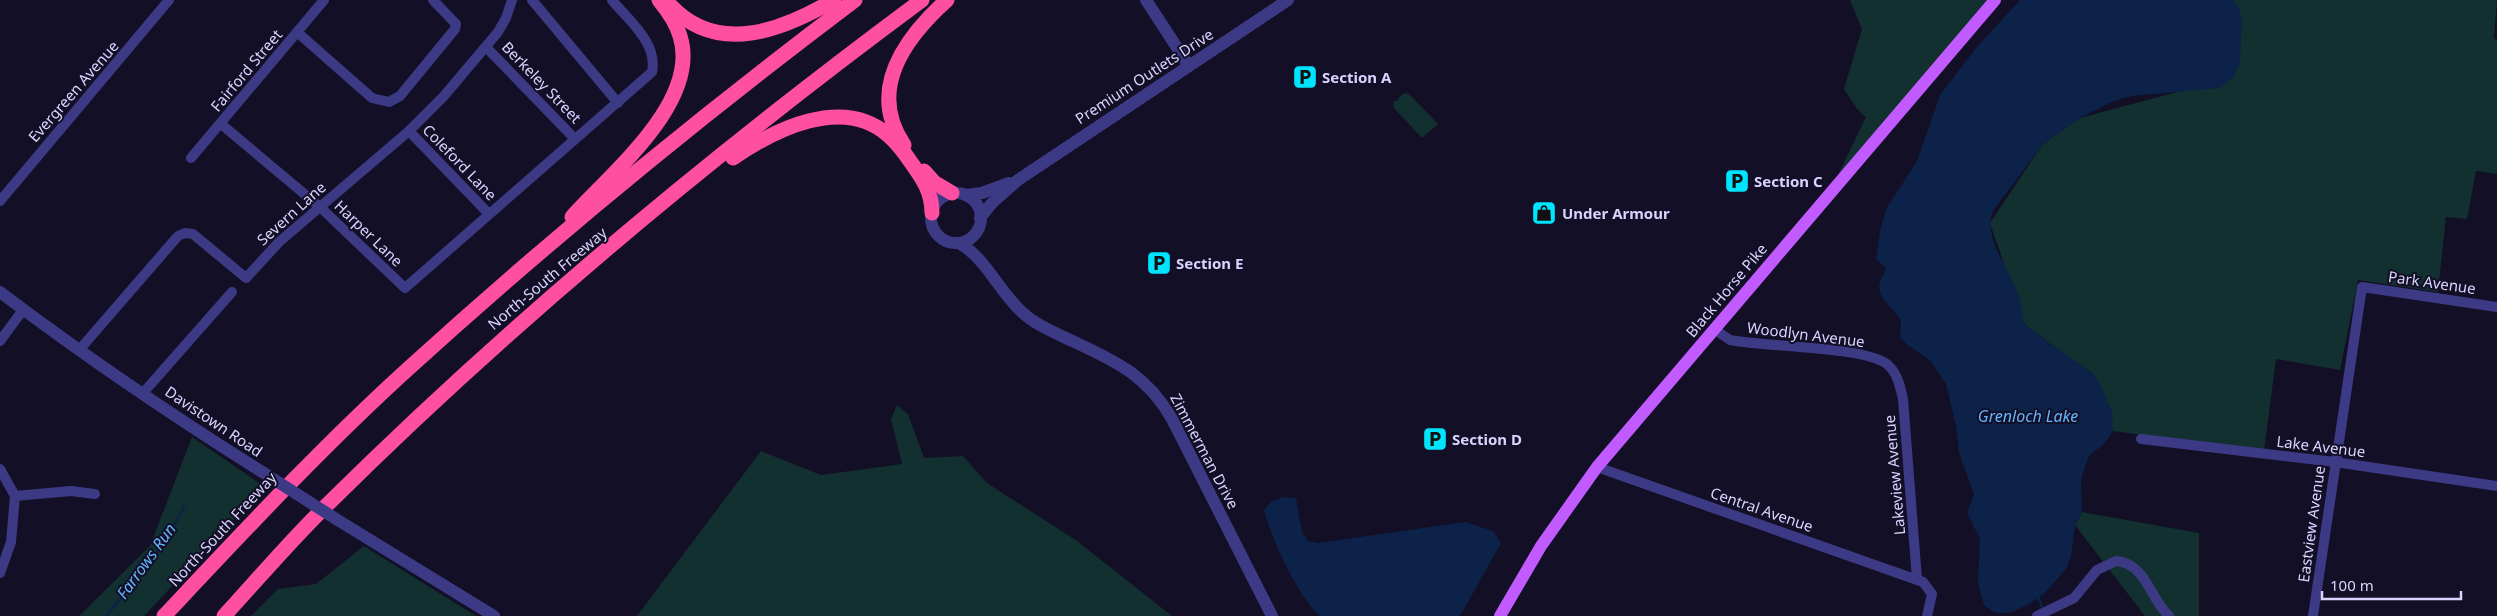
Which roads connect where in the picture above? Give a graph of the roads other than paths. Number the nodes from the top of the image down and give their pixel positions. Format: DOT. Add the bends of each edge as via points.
graph roads {
  1 [pos="169,0"];
  2 [pos="324,0"];
  3 [pos="432,0"];
  4 [pos="512,0"];
  5 [pos="532,0"];
  6 [pos="612,0"];
  7 [pos="659,0"];
  8 [pos="666,0"];
  9 [pos="834,0"];
  10 [pos="855,0"];
  11 [pos="922,0"];
  12 [pos="948,0"];
  13 [pos="1146,0"];
  14 [pos="1288,0"];
  15 [pos="1994,0"];
  16 [pos="297,32"];
  17 [pos="486,47"];
  18 [pos="1189,66"];
  19 [pos="618,103"];
  20 [pos="221,124"];
  21 [pos="409,130"];
  22 [pos="575,139"];
  23 [pos="191,158"];
  24 [pos="1018,180"];
  25 [pos="959,194"];
  26 [pos="0,201"];
  27 [pos="320,206"];
  28 [pos="657,209"];
  29 [pos="932,213"];
  30 [pos="489,214"];
  31 [pos="980,218"];
  32 [pos="977,231"];
  33 [pos="959,243"];
  34 [pos="536,258"];
  35 [pos="999,284"];
  36 [pos="2362,287"];
  37 [pos="0,292"];
  38 [pos="232,292"];
  39 [pos="2497,307"];
  40 [pos="23,310"];
  41 [pos="1714,329"];
  42 [pos="0,341"];
  43 [pos="80,350"];
  44 [pos="1893,371"];
  45 [pos="143,393"];
  46 [pos="2141,439"];
  47 [pos="2335,462"];
  48 [pos="1598,467"];
  49 [pos="0,470"];
  50 [pos="2497,486"];
  51 [pos="95,494"];
  52 [pos="15,496"];
  53 [pos="0,573"];
  54 [pos="1917,579"];
  55 [pos="2040,615"];
  56 [pos="164,616"];
  57 [pos="224,616"];
  58 [pos="494,616"];
  59 [pos="1272,616"];
  60 [pos="1500,616"];
  61 [pos="1927,616"];
  62 [pos="2169,616"];
  63 [pos="2313,616"];
  1 -- 26 [label="street, Evergreen Avenue"];
  2 -- 16 [label="street, Fairford Street"];
  3 -- 16 [label="street" via="453,20 455,29 400,96 389,102 372,98"];
  4 -- 17 [label="street, Severn Lane" via="506,18"];
  5 -- 19 [label="street"];
  6 -- 19 [label="street" via="648,43 654,63 646,79"];
  7 -- 34 [label="highway" via="676,23 681,37 683,56 672,99 659,122 631,156"];
  8 -- 9 [label="highway" via="690,23 733,35 785,24"];
  10 -- 34 [label="highway, North-South Freeway" via="727,98"];
  11 -- 28 [label="highway, North-South Freeway" via="818,78"];
  12 -- 25 [label="highway" via="918,29 902,52 890,81 889,106 896,130 928,177"];
  13 -- 18 [label="street"];
  14 -- 18 [label="street, Premium Outlets Drive"];
  15 -- 41 [label="main road, Black Horse Pike"];
  16 -- 20 [label="street, Fairford Street"];
  17 -- 21 [label="street, Severn Lane" via="444,96"];
  17 -- 22 [label="street, Berkeley Street"];
  18 -- 24 [label="street, Premium Outlets Drive"];
  19 -- 22 [label="street"];
  20 -- 23 [label="street, Fairford Street"];
  20 -- 27 [label="street, Harper Lane"];
  21 -- 27 [label="street, Severn Lane"];
  21 -- 30 [label="street, Coleford Lane"];
  22 -- 30 [label="street"];
  24 -- 25 [label="street, Premium Outlets Drive" via="982,193"];
  24 -- 31 [label="street, Premium Outlets Drive"];
  25 -- 29 [label="street" via="937,202"];
  25 -- 31 [label="street" via="978,205"];
  27 -- 30 [label="street, Harper Lane" via="405,288"];
  27 -- 43 [label="street, Severn Lane" via="279,242 246,278 193,234 178,236"];
  28 -- 29 [label="highway" via="779,131 800,123 840,118 867,123 888,135 926,184"];
  28 -- 57 [label="highway, North-South Freeway" via="508,334 407,428 324,508"];
  29 -- 33 [label="street" via="938,235 948,242"];
  31 -- 32 [label="street"];
  32 -- 33 [label="street" via="972,238"];
  32 -- 35 [label="street, Zimmerman Drive" via="982,252"];
  33 -- 35 [label="street, Zimmerman Drive" via="972,252"];
  34 -- 56 [label="highway, North-South Freeway" via="409,368 306,466"];
  35 -- 59 [label="street, Zimmerman Drive" via="1033,321 1112,360 1140,377 1152,390 1172,419"];
  36 -- 39 [label="street, Park Avenue"];
  36 -- 47 [label="street, Eastview Avenue"];
  37 -- 40 [label="street, Davistown Road"];
  38 -- 45 [label="street"];
  40 -- 42 [label="street"];
  40 -- 43 [label="street, Davistown Road"];
  41 -- 44 [label="street, Woodlyn Avenue" via="1736,341 1870,356 1883,361"];
  41 -- 48 [label="main road, Black Horse Pike"];
  43 -- 45 [label="street, Davistown Road"];
  44 -- 54 [label="street, Lakeview Avenue" via="1903,399"];
  45 -- 58 [label="street, Davistown Road, bridge" via="336,519"];
  46 -- 47 [label="street, Lake Avenue"];
  47 -- 50 [label="street, Lake Avenue"];
  47 -- 63 [label="street, Eastview Avenue"];
  48 -- 54 [label="street, Central Avenue"];
  48 -- 60 [label="main road, Black Horse Pike" via="1541,546"];
  49 -- 52 [label="street"];
  51 -- 52 [label="street" via="71,491"];
  52 -- 53 [label="street" via="11,542"];
  54 -- 61 [label="street" via="1927,585 1932,594"];
  55 -- 62 [label="street" via="2074,598 2097,570 2116,561 2130,565 2142,574"];
}
